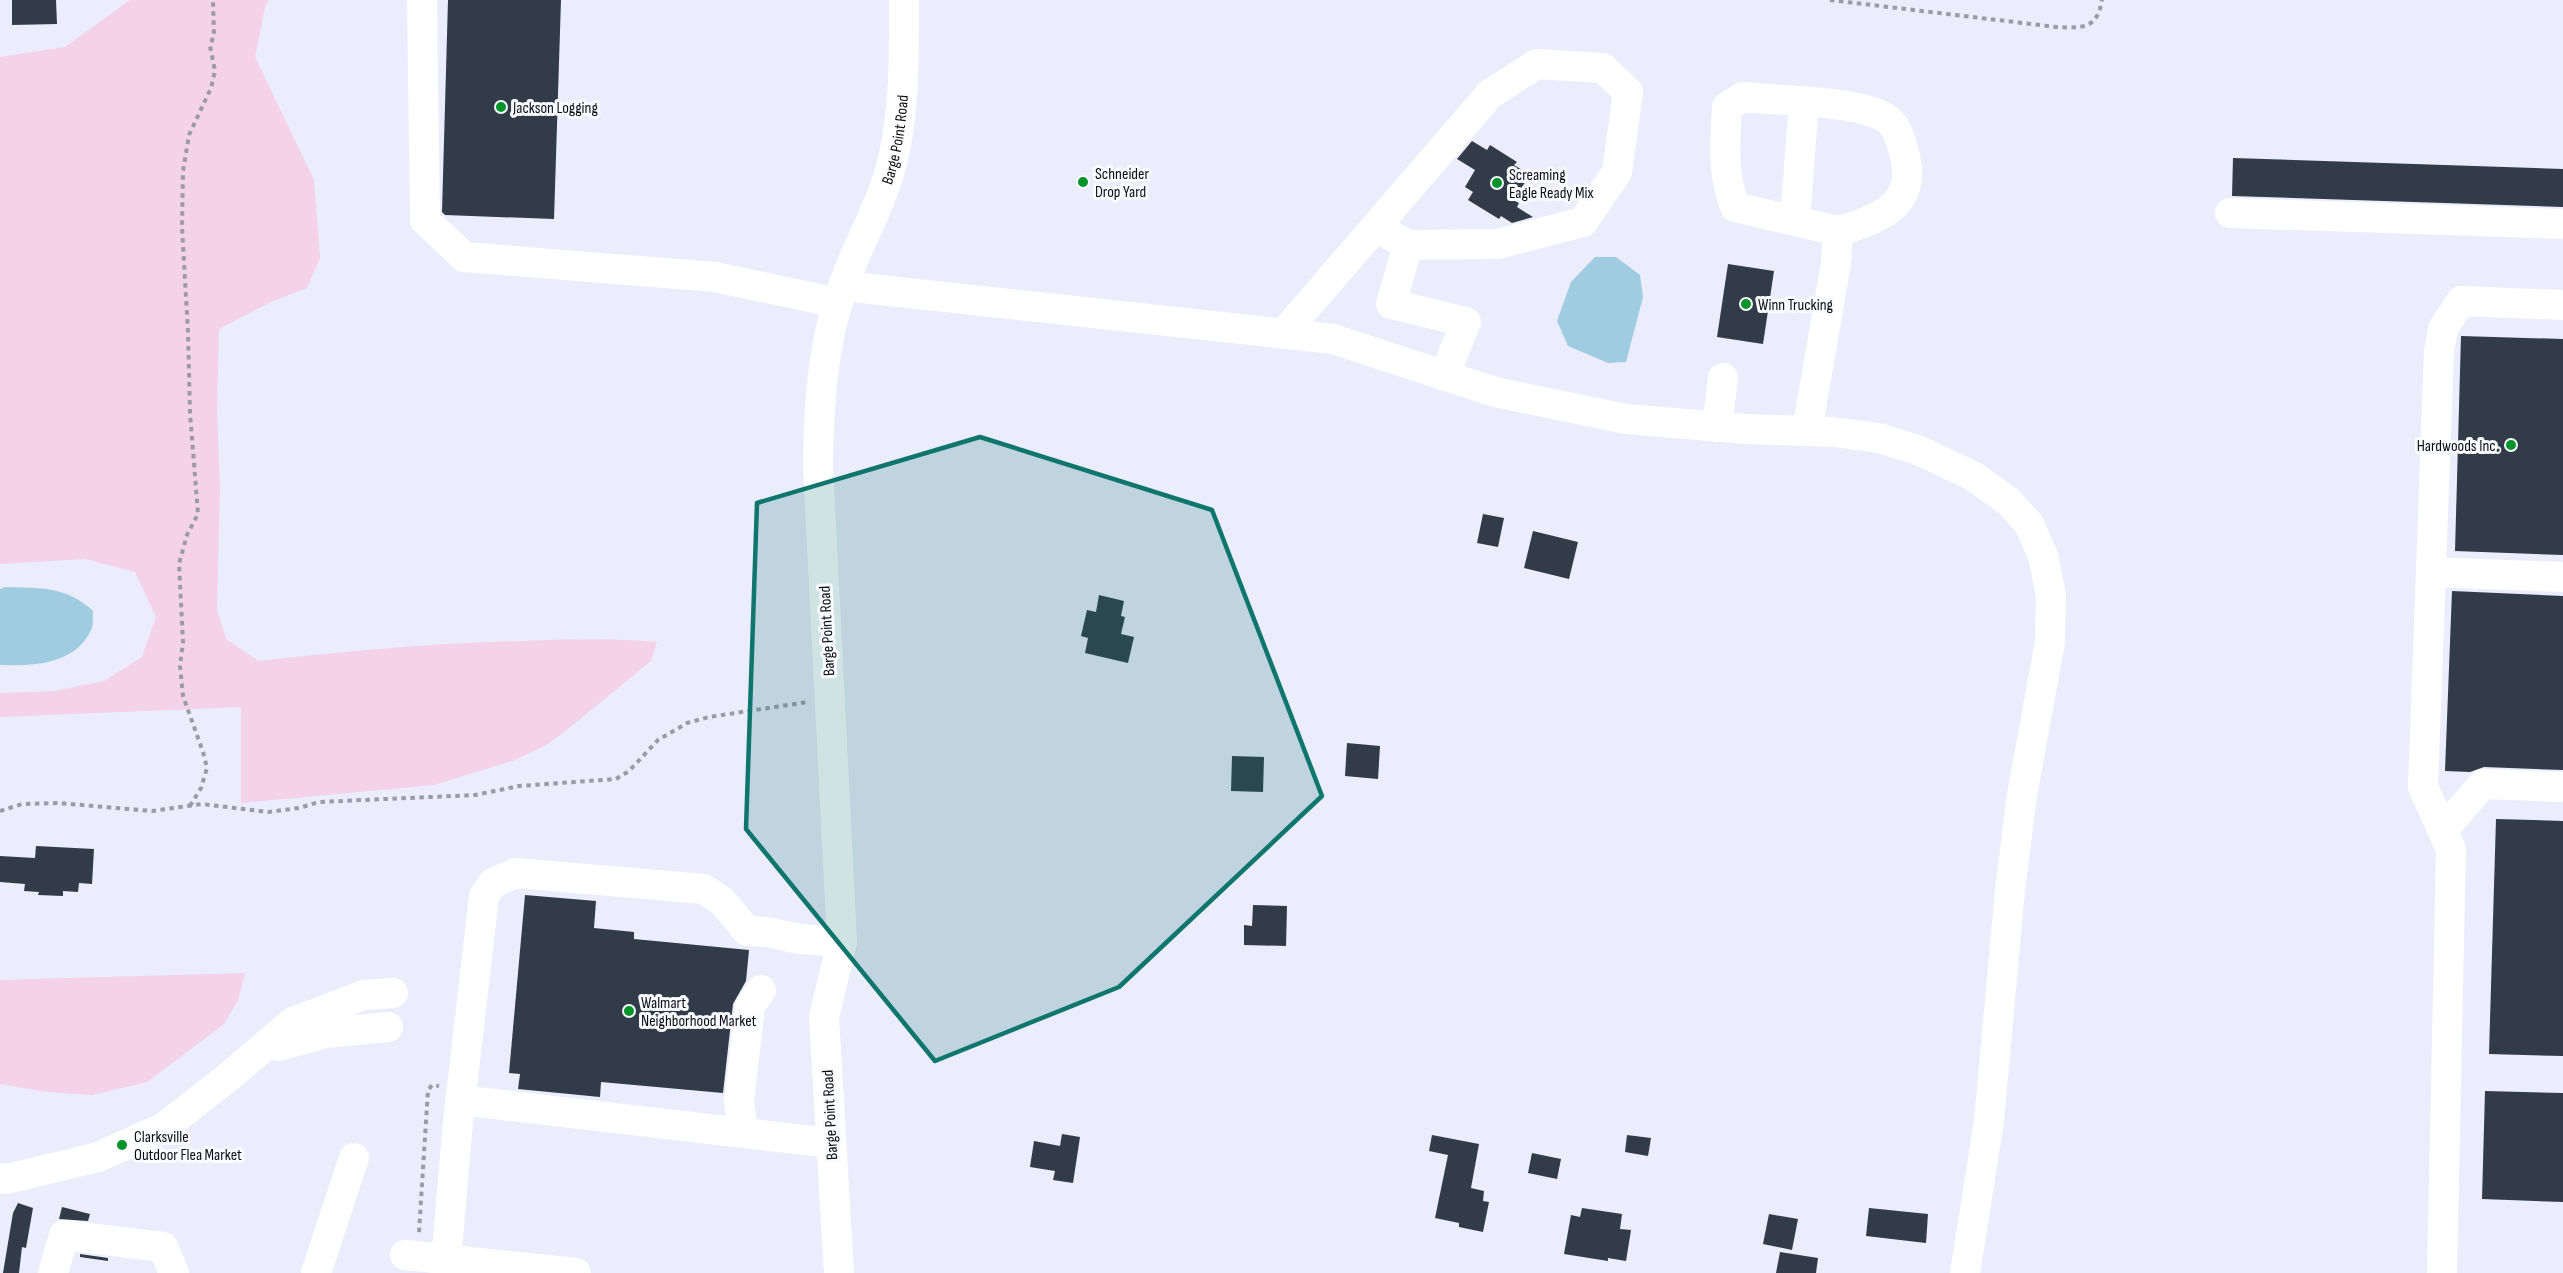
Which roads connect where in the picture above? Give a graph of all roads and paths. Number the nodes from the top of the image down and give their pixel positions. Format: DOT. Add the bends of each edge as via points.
graph roads {
  1 [pos="213,0"];
  2 [pos="422,0"];
  3 [pos="904,0"];
  4 [pos="1830,0"];
  5 [pos="2102,0"];
  6 [pos="1804,102"];
  7 [pos="2230,213"];
  8 [pos="1795,220"];
  9 [pos="2563,224"];
  10 [pos="1375,227"];
  11 [pos="1838,231"];
  12 [pos="1408,245"];
  13 [pos="840,295"];
  14 [pos="2563,305"];
  15 [pos="1284,333"];
  16 [pos="1444,376"];
  17 [pos="1723,378"];
  18 [pos="1717,427"];
  19 [pos="1807,431"];
  20 [pos="2431,572"];
  21 [pos="2563,577"];
  22 [pos="829,699"];
  23 [pos="2563,787"];
  24 [pos="190,807"];
  25 [pos="0,811"];
  26 [pos="2443,830"];
  27 [pos="842,942"];
  28 [pos="761,990"];
  29 [pos="393,993"];
  30 [pos="388,1027"];
  31 [pos="256,1054"];
  32 [pos="460,1100"];
  33 [pos="743,1131"];
  34 [pos="830,1143"];
  35 [pos="354,1158"];
  36 [pos="2,1184"];
  37 [pos="405,1256"];
  38 [pos="447,1267"];
  39 [pos="53,1273"];
  40 [pos="174,1273"];
  41 [pos="315,1273"];
  42 [pos="576,1273"];
  43 [pos="839,1273"];
  44 [pos="1965,1273"];
  45 [pos="2442,1273"];
  1 -- 24 [label="path" via="214,35 210,46 215,71 189,135 183,171 189,402 198,514 179,564 180,666 183,696 207,768"];
  2 -- 13 [label="street" via="425,220 464,257 715,277"];
  3 -- 13 [label="street, Barge Point Road" via="903,97 893,160"];
  4 -- 5 [label="path" via="2078,28 2090,25 2100,15"];
  6 -- 8 [label="street"];
  6 -- 8 [label="street" via="1743,97 1727,107 1724,151 1728,189 1735,207"];
  6 -- 11 [label="street" via="1865,109 1888,118 1898,132 1908,165 1906,185 1892,209 1870,222"];
  7 -- 9 [label="street"];
  8 -- 11 [label="street"];
  10 -- 12 [label="street"];
  10 -- 12 [label="street" via="1490,94 1537,64 1603,68 1628,92 1617,172 1583,222 1498,244"];
  10 -- 15 [label="street"];
  11 -- 19 [label="street"];
  12 -- 16 [label="street" via="1391,304 1466,322"];
  13 -- 15 [label="street"];
  13 -- 22 [label="street, Barge Point Road" via="824,358 819,406 818,466"];
  14 -- 20 [label="street" via="2461,301 2443,329"];
  15 -- 16 [label="street" via="1333,339"];
  16 -- 18 [label="street" via="1582,411"];
  17 -- 18 [label="street"];
  18 -- 19 [label="street"];
  19 -- 44 [label="street" via="1879,438 1918,450 1972,476 2008,501 2029,524 2043,556 2051,596 2050,642 2022,795 1989,1121"];
  20 -- 21 [label="street"];
  20 -- 26 [label="street" via="2423,787"];
  22 -- 24 [label="path" via="687,723 658,740 616,779 519,786 475,795 319,802 268,812 202,804"];
  22 -- 27 [label="street, Barge Point Road"];
  23 -- 26 [label="street" via="2482,784"];
  24 -- 25 [label="path" via="152,811 58,803 22,804"];
  26 -- 45 [label="street" via="2451,849"];
  27 -- 32 [label="street" via="747,931 722,901 704,889 516,873 493,883 484,896"];
  27 -- 34 [label="street, Barge Point Road" via="824,1017"];
  28 -- 33 [label="street" via="750,1006 739,1101"];
  29 -- 31 [label="street" via="364,995 293,1022"];
  30 -- 31 [label="street" via="326,1033"];
  31 -- 36 [label="street" via="163,1128 98,1157"];
  32 -- 33 [label="street"];
  32 -- 38 [label="street"];
  33 -- 34 [label="street"];
  34 -- 43 [label="street, Barge Point Road"];
  35 -- 41 [label="street"];
  37 -- 38 [label="street"];
  38 -- 42 [label="street"];
  39 -- 40 [label="street" via="64,1235 163,1247"];
}
